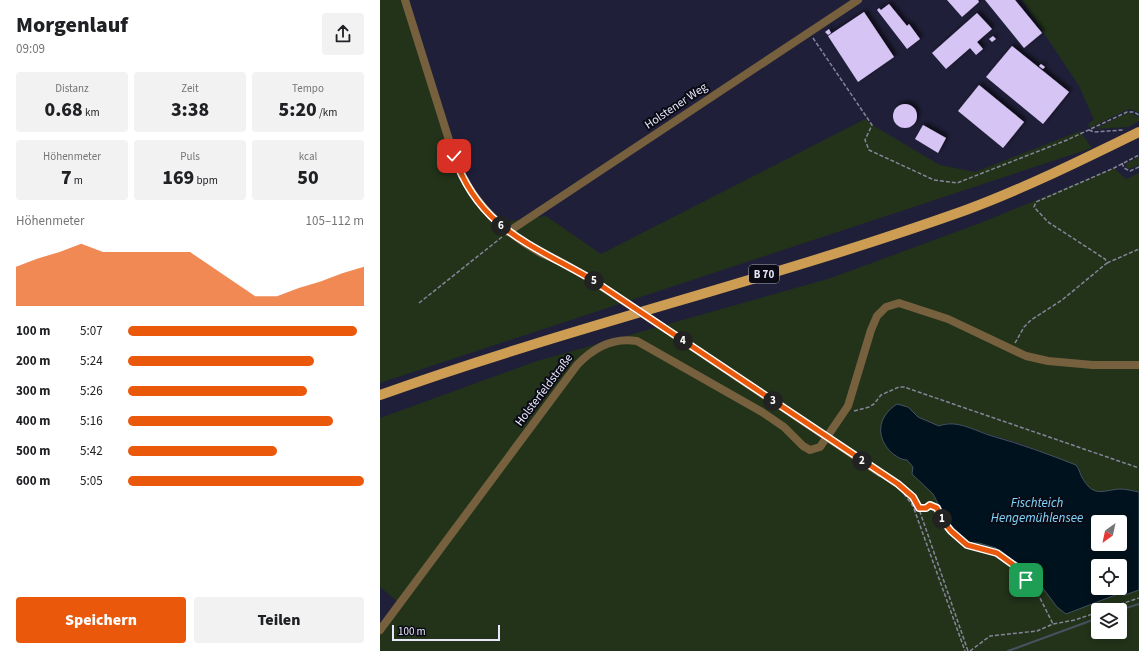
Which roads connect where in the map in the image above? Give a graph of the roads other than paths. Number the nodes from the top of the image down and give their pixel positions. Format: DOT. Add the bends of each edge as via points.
graph roads {
  1 [pos="405,0"];
  2 [pos="858,0"];
  3 [pos="1139,132"];
  4 [pos="508,232"];
  5 [pos="1139,365"];
  6 [pos="380,395"];
  7 [pos="828,437"];
  8 [pos="880,473"];
  9 [pos="380,630"];
  1 -- 4 [label="street" via="459,171 476,199"];
  2 -- 4 [label="street, Holstener Weg"];
  3 -- 6 [label="main road, B 70" via="1044,178 967,209 850,248 533,344"];
  4 -- 7 [label="street, bridge" via="540,253 591,279"];
  5 -- 7 [label="street" via="1093,365 1048,361 1026,356 948,319 899,303 886,307 877,316 853,393 844,413"];
  7 -- 8 [label="street"];
  7 -- 9 [label="street, Holsterfeldstraße" via="820,447 810,450 762,412 637,341 622,339 600,346 586,356 570,374"];
}
